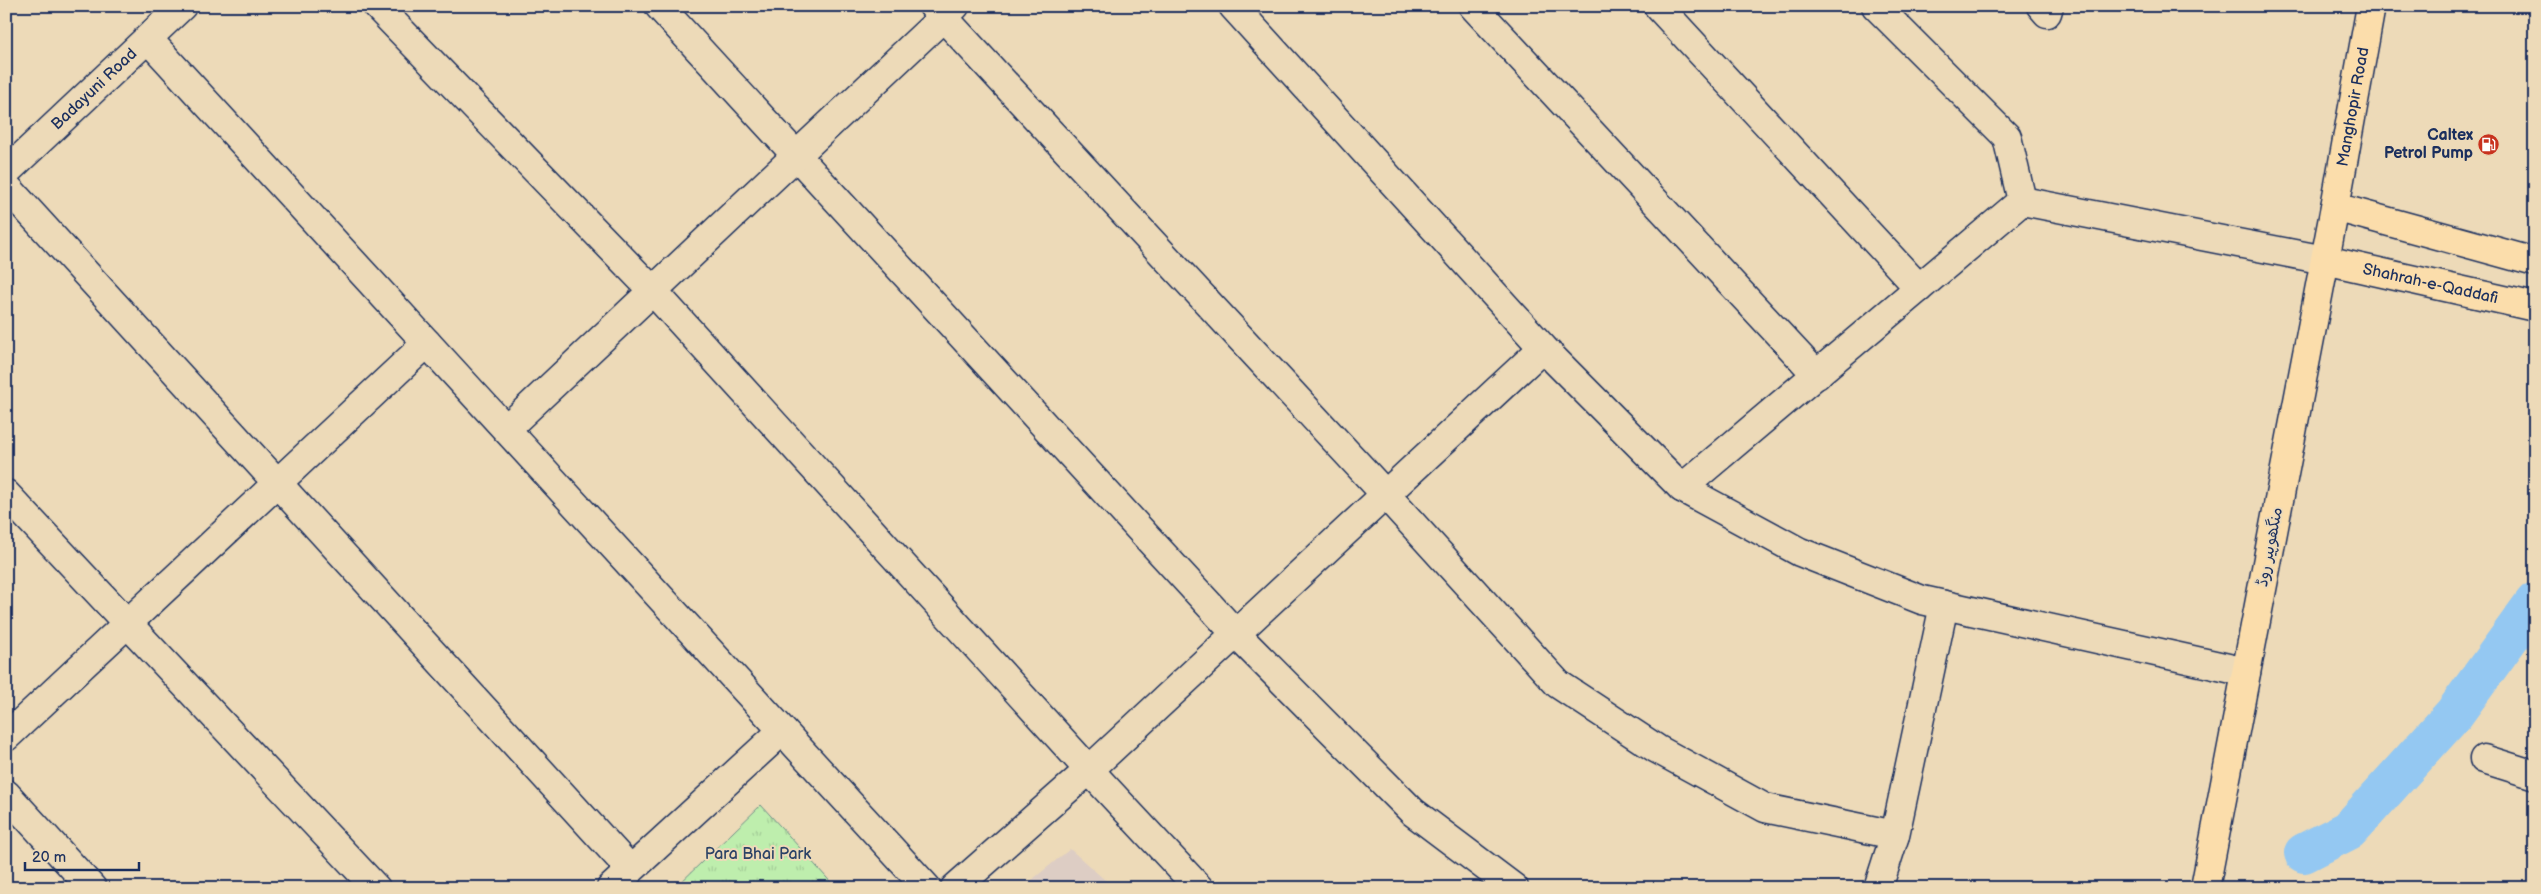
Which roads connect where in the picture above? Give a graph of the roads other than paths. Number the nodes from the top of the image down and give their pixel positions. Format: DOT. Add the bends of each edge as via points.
graph roads {
  1 [pos="181,6"];
  2 [pos="377,6"];
  3 [pos="659,6"];
  4 [pos="1233,6"];
  5 [pos="1473,6"];
  6 [pos="1658,6"];
  7 [pos="1876,6"];
  8 [pos="2041,6"];
  9 [pos="2049,6"];
  10 [pos="2371,6"];
  11 [pos="944,10"];
  12 [pos="148,39"];
  13 [pos="797,156"];
  14 [pos="6,172"];
  15 [pos="6,186"];
  16 [pos="2022,201"];
  17 [pos="2335,207"];
  18 [pos="2325,260"];
  19 [pos="2535,262"];
  20 [pos="1919,288"];
  21 [pos="653,291"];
  22 [pos="2535,307"];
  23 [pos="427,343"];
  24 [pos="1543,348"];
  25 [pos="1817,375"];
  26 [pos="506,429"];
  27 [pos="277,482"];
  28 [pos="1682,488"];
  29 [pos="6,494"];
  30 [pos="1386,494"];
  31 [pos="1944,605"];
  32 [pos="127,624"];
  33 [pos="1236,634"];
  34 [pos="2246,672"];
  35 [pos="782,731"];
  36 [pos="6,737"];
  37 [pos="2484,759"];
  38 [pos="1089,770"];
  39 [pos="2535,776"];
  40 [pos="6,794"];
  41 [pos="1895,835"];
  42 [pos="630,870"];
  43 [pos="92,888"];
  44 [pos="376,888"];
  45 [pos="611,888"];
  46 [pos="927,888"];
  47 [pos="955,888"];
  48 [pos="1199,888"];
  49 [pos="1514,888"];
  50 [pos="1878,888"];
  51 [pos="2205,888"];
  1 -- 12 [label="street, Badayuni Road"];
  2 -- 21 [label="street"];
  3 -- 13 [label="street"];
  4 -- 24 [label="street"];
  5 -- 25 [label="street"];
  6 -- 20 [label="street"];
  7 -- 16 [label="street" via="2007,137"];
  8 -- 9 [label="street" via="2047,13"];
  10 -- 17 [label="main road, Manghopir Road"];
  11 -- 13 [label="street"];
  11 -- 30 [label="street"];
  12 -- 14 [label="street, Badayuni Road"];
  12 -- 23 [label="street"];
  13 -- 21 [label="street"];
  13 -- 33 [label="street"];
  15 -- 27 [label="street"];
  16 -- 18 [label="street"];
  16 -- 20 [label="street"];
  17 -- 18 [label="main road, منگھوپیر روڈ"];
  17 -- 19 [label="main road"];
  18 -- 22 [label="main road, Shahrah-e-Qaddafi"];
  18 -- 34 [label="main road, منگھوپیر روڈ"];
  20 -- 25 [label="street"];
  21 -- 26 [label="street"];
  21 -- 38 [label="street"];
  23 -- 26 [label="street"];
  23 -- 27 [label="street"];
  24 -- 28 [label="street"];
  24 -- 30 [label="street"];
  25 -- 28 [label="street"];
  26 -- 35 [label="street"];
  27 -- 32 [label="street"];
  27 -- 42 [label="street"];
  28 -- 31 [label="street" via="1800,552 1922,600"];
  29 -- 32 [label="street"];
  30 -- 33 [label="street"];
  30 -- 41 [label="street" via="1558,684 1657,749 1765,808"];
  31 -- 34 [label="street"];
  31 -- 41 [label="street"];
  32 -- 36 [label="street"];
  32 -- 44 [label="street"];
  33 -- 38 [label="street"];
  33 -- 49 [label="street" via="1413,812"];
  34 -- 51 [label="main road, منگھوپیر روڈ"];
  35 -- 42 [label="street"];
  35 -- 46 [label="street"];
  37 -- 39 [label="street"];
  38 -- 47 [label="street"];
  38 -- 48 [label="street"];
  40 -- 43 [label="street"];
  41 -- 50 [label="street"];
  42 -- 45 [label="street"];
}
